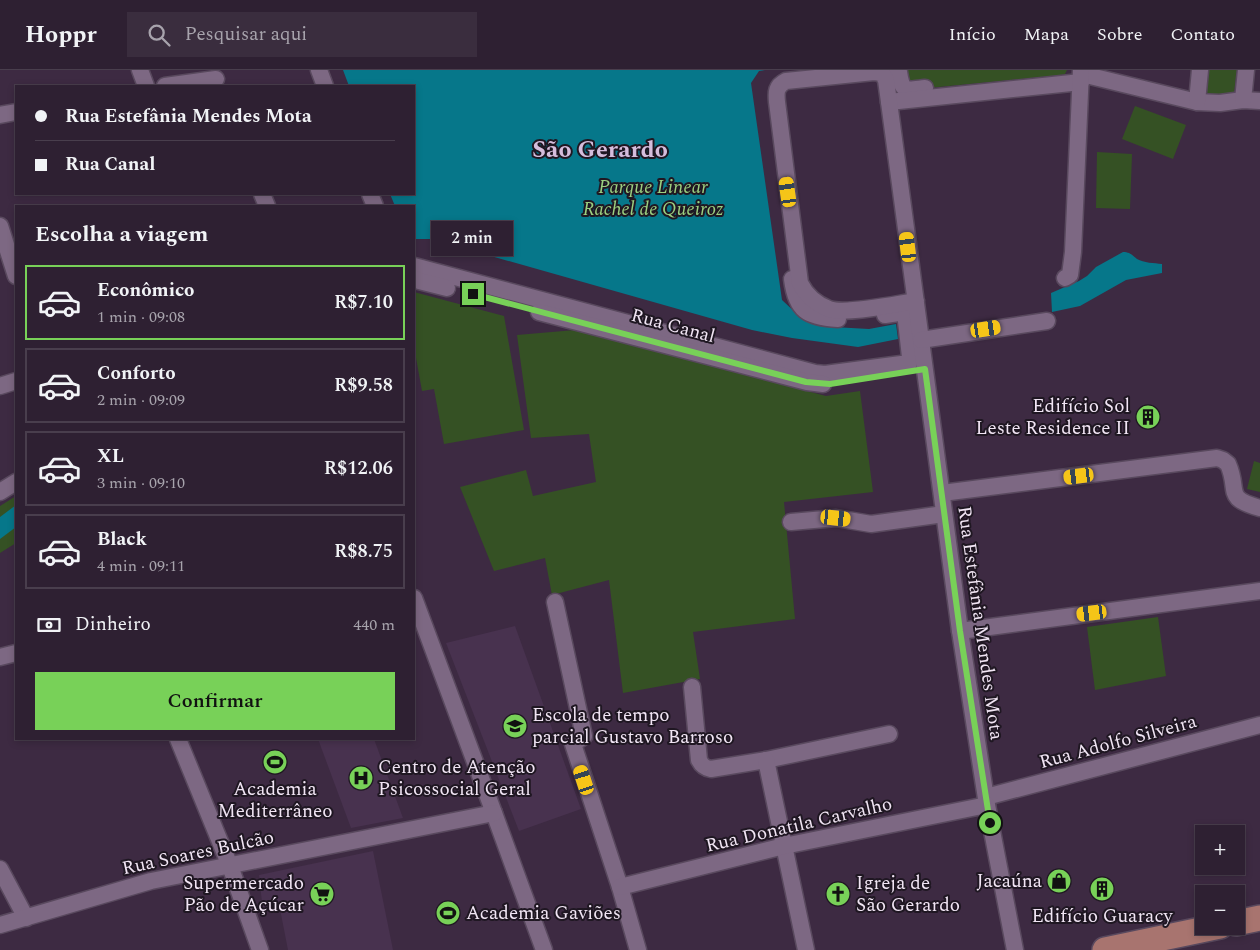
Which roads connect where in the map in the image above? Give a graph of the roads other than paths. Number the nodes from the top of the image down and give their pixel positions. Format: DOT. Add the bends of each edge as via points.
graph roads {
  1 [pos="140,70"];
  2 [pos="319,70"];
  3 [pos="330,70"];
  4 [pos="833,70"];
  5 [pos="897,70"];
  6 [pos="1200,70"];
  7 [pos="1246,70"];
  8 [pos="1078,74"];
  9 [pos="216,78"];
  10 [pos="146,85"];
  11 [pos="171,85"];
  12 [pos="325,85"];
  13 [pos="336,85"];
  14 [pos="1244,100"];
  15 [pos="1260,101"];
  16 [pos="889,102"];
  17 [pos="1197,102"];
  18 [pos="15,112"];
  19 [pos="0,114"];
  20 [pos="0,226"];
  21 [pos="415,266"];
  22 [pos="15,273"];
  23 [pos="1065,278"];
  24 [pos="415,279"];
  25 [pos="916,301"];
  26 [pos="1047,321"];
  27 [pos="921,340"];
  28 [pos="925,369"];
  29 [pos="15,381"];
  30 [pos="0,386"];
  31 [pos="15,483"];
  32 [pos="0,492"];
  33 [pos="942,493"];
  34 [pos="1260,508"];
  35 [pos="944,514"];
  36 [pos="791,522"];
  37 [pos="1260,591"];
  38 [pos="415,601"];
  39 [pos="555,602"];
  40 [pos="960,631"];
  41 [pos="15,653"];
  42 [pos="0,657"];
  43 [pos="692,687"];
  44 [pos="1260,725"];
  45 [pos="889,734"];
  46 [pos="178,740"];
  47 [pos="766,760"];
  48 [pos="986,801"];
  49 [pos="494,813"];
  50 [pos="784,846"];
  51 [pos="230,866"];
  52 [pos="0,869"];
  53 [pos="620,887"];
  54 [pos="26,918"];
  55 [pos="1260,918"];
  56 [pos="1245,921"];
  57 [pos="0,925"];
  58 [pos="1195,931"];
  59 [pos="260,950"];
  60 [pos="544,950"];
  61 [pos="638,950"];
  62 [pos="806,950"];
  63 [pos="1014,950"];
  64 [pos="1105,950"];
  1 -- 10 [label="street"];
  2 -- 12 [label="street"];
  3 -- 13 [label="street"];
  4 -- 21 [label="street" via="776,76 768,86 795,298 803,310 825,318 848,320 905,312 909,363 815,373"];
  5 -- 8 [label="street" via="902,86 908,90"];
  6 -- 17 [label="street"];
  7 -- 14 [label="street"];
  8 -- 16 [label="street"];
  8 -- 17 [label="street"];
  8 -- 23 [label="street" via="1074,252 1070,275"];
  9 -- 11 [label="street"];
  14 -- 15 [label="street"];
  14 -- 17 [label="street"];
  16 -- 25 [label="street, Rua Estefânia Mendes Mota"];
  16 -- 25 [label="street, Rua Estefânia Mendes Mota" via="886,80 879,72 786,81 776,91 800,283 805,292 830,309 858,310"];
  18 -- 19 [label="street"];
  20 -- 22 [label="street"];
  24 -- 28 [label="street, Rua Canal" via="806,382 830,384"];
  25 -- 27 [label="street, Rua Estefânia Mendes Mota"];
  26 -- 27 [label="street"];
  27 -- 28 [label="street, Rua Estefânia Mendes Mota"];
  28 -- 33 [label="street, Rua Estefânia Mendes Mota"];
  29 -- 30 [label="street"];
  31 -- 32 [label="street"];
  33 -- 34 [label="street" via="1217,458 1228,464 1237,498"];
  33 -- 35 [label="street, Rua Estefânia Mendes Mota"];
  35 -- 36 [label="street" via="871,524 836,518"];
  35 -- 40 [label="street, Rua Estefânia Mendes Mota"];
  37 -- 40 [label="street"];
  38 -- 49 [label="street"];
  39 -- 53 [label="street" via="584,736 572,744"];
  40 -- 48 [label="street, Rua Estefânia Mendes Mota"];
  41 -- 42 [label="street"];
  43 -- 47 [label="street" via="702,765 711,768"];
  44 -- 48 [label="street, Rua Adolfo Silveira"];
  45 -- 47 [label="street"];
  46 -- 51 [label="street"];
  47 -- 50 [label="street"];
  48 -- 50 [label="street, Rua Donatila Carvalho"];
  48 -- 63 [label="street, Rua Estefânia Mendes Mota"];
  49 -- 51 [label="street, Rua Soares Bulcão"];
  49 -- 60 [label="street"];
  50 -- 53 [label="street, Rua Donatila Carvalho"];
  50 -- 62 [label="street"];
  51 -- 54 [label="street, Rua Soares Bulcão" via="148,882"];
  51 -- 59 [label="street"];
  52 -- 54 [label="street"];
  53 -- 61 [label="street"];
  54 -- 57 [label="street, Rua Soares Bulcão"];
  55 -- 56 [label="main road"];
  58 -- 64 [label="main road"];
}
